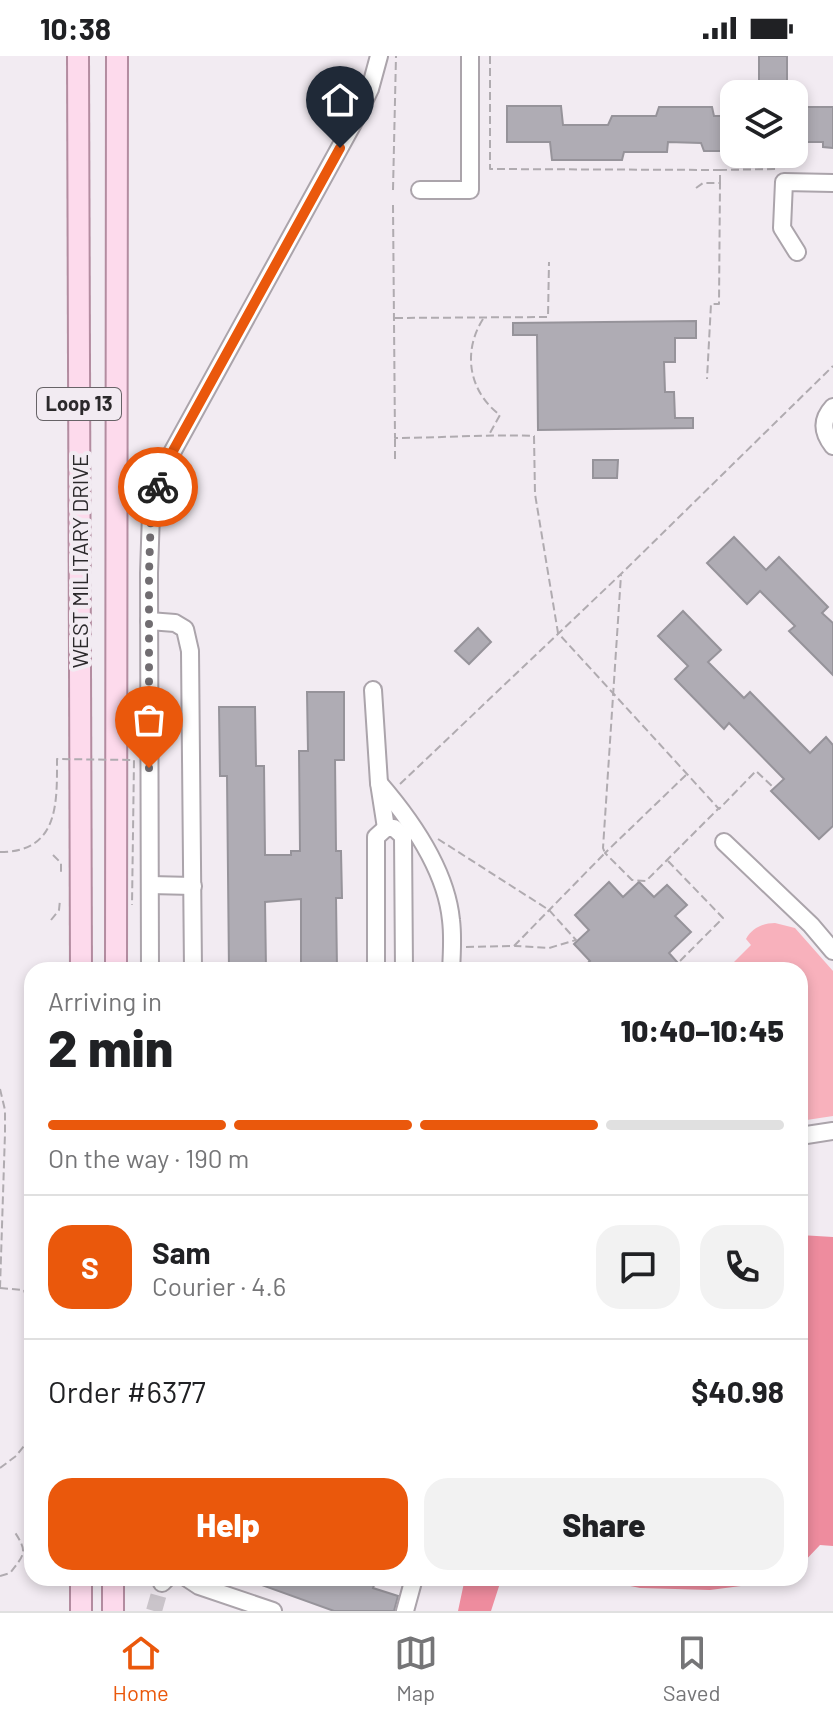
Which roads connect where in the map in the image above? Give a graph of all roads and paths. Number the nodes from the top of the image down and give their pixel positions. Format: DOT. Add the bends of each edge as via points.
graph roads {
  1 [pos="78,56"];
  2 [pos="117,56"];
  3 [pos="379,56"];
  4 [pos="396,56"];
  5 [pos="470,56"];
  6 [pos="490,56"];
  7 [pos="777,169"];
  8 [pos="720,170"];
  9 [pos="720,183"];
  10 [pos="833,183"];
  11 [pos="696,188"];
  12 [pos="393,190"];
  13 [pos="420,190"];
  14 [pos="393,205"];
  15 [pos="797,252"];
  16 [pos="549,262"];
  17 [pos="394,318"];
  18 [pos="483,318"];
  19 [pos="833,366"];
  20 [pos="707,379"];
  21 [pos="833,407"];
  22 [pos="489,434"];
  23 [pos="395,438"];
  24 [pos="828,440"];
  25 [pos="395,459"];
  26 [pos="621,574"];
  27 [pos="149,621"];
  28 [pos="558,633"];
  29 [pos="373,690"];
  30 [pos="613,693"];
  31 [pos="687,774"];
  32 [pos="379,783"];
  33 [pos="396,787"];
  34 [pos="774,788"];
  35 [pos="719,809"];
  36 [pos="386,828"];
  37 [pos="415,831"];
  38 [pos="724,842"];
  39 [pos="403,844"];
  40 [pos="0,852"];
  41 [pos="605,853"];
  42 [pos="53,855"];
  43 [pos="667,861"];
  44 [pos="61,874"];
  45 [pos="150,885"];
  46 [pos="193,886"];
  47 [pos="60,900"];
  48 [pos="132,905"];
  49 [pos="549,910"];
  50 [pos="51,920"];
  51 [pos="514,946"];
  52 [pos="452,947"];
  53 [pos="833,951"];
  54 [pos="81,962"];
  55 [pos="116,962"];
  56 [pos="150,962"];
  57 [pos="193,962"];
  58 [pos="376,962"];
  59 [pos="404,962"];
  60 [pos="451,962"];
  61 [pos="679,962"];
  62 [pos="0,1089"];
  63 [pos="833,1131"];
  64 [pos="808,1135"];
  65 [pos="0,1288"];
  66 [pos="24,1290"];
  67 [pos="24,1446"];
  68 [pos="0,1468"];
  69 [pos="14,1531"];
  70 [pos="0,1576"];
  71 [pos="81,1586"];
  72 [pos="113,1586"];
  73 [pos="199,1586"];
  74 [pos="412,1586"];
  75 [pos="81,1611"];
  76 [pos="113,1611"];
  77 [pos="273,1611"];
  78 [pos="405,1611"];
  1 -- 54 [label="main road, WEST MILITARY DRIVE / Loop 13"];
  2 -- 55 [label="main road, WEST MILITARY DRIVE / Loop 13"];
  3 -- 27 [label="street" via="355,120 163,469 151,513"];
  4 -- 12 [label="path"];
  5 -- 13 [label="street" via="470,190"];
  6 -- 8 [label="path" via="490,169"];
  7 -- 8 [label="path"];
  8 -- 9 [label="path"];
  9 -- 11 [label="path"];
  9 -- 20 [label="path" via="719,304 711,304"];
  10 -- 15 [label="street" via="784,182 782,228"];
  14 -- 17 [label="path"];
  16 -- 18 [label="path" via="548,317"];
  17 -- 18 [label="path"];
  17 -- 23 [label="path"];
  18 -- 22 [label="path" via="473,340 471,367 482,397 500,415"];
  19 -- 26 [label="path"];
  21 -- 24 [label="street" via="824,424"];
  22 -- 23 [label="path"];
  22 -- 28 [label="path" via="534,436 535,494"];
  23 -- 25 [label="path"];
  26 -- 28 [label="path"];
  26 -- 30 [label="path"];
  27 -- 45 [label="street"];
  27 -- 46 [label="street" via="185,629 190,651"];
  28 -- 30 [label="path"];
  28 -- 33 [label="path"];
  29 -- 32 [label="street"];
  30 -- 31 [label="path"];
  30 -- 41 [label="path"];
  31 -- 35 [label="path"];
  31 -- 41 [label="path"];
  32 -- 36 [label="street"];
  32 -- 37 [label="street"];
  34 -- 35 [label="path" via="756,771"];
  35 -- 43 [label="path"];
  36 -- 39 [label="street" via="403,836"];
  36 -- 58 [label="street" via="376,837"];
  37 -- 39 [label="street"];
  37 -- 49 [label="path" via="431,834"];
  37 -- 52 [label="street" via="439,875 451,918"];
  38 -- 53 [label="street"];
  39 -- 59 [label="street"];
  40 -- 48 [label="path, bridge" via="24,849 47,830 57,806 57,759 134,760"];
  41 -- 43 [label="path" via="632,880 646,881"];
  41 -- 49 [label="path"];
  42 -- 44 [label="path" via="61,863"];
  43 -- 61 [label="path" via="723,918"];
  45 -- 46 [label="street"];
  45 -- 56 [label="street"];
  46 -- 57 [label="street"];
  47 -- 50 [label="path"];
  49 -- 51 [label="path"];
  49 -- 51 [label="path" via="576,940 549,948"];
  51 -- 52 [label="path"];
  52 -- 60 [label="street"];
  62 -- 65 [label="path" via="5,1110"];
  63 -- 64 [label="street"];
  65 -- 66 [label="path"];
  67 -- 68 [label="path"];
  69 -- 70 [label="path" via="24,1552 10,1573"];
  71 -- 75 [label="main road"];
  72 -- 76 [label="main road"];
  73 -- 77 [label="street"];
  74 -- 78 [label="street"];
}
